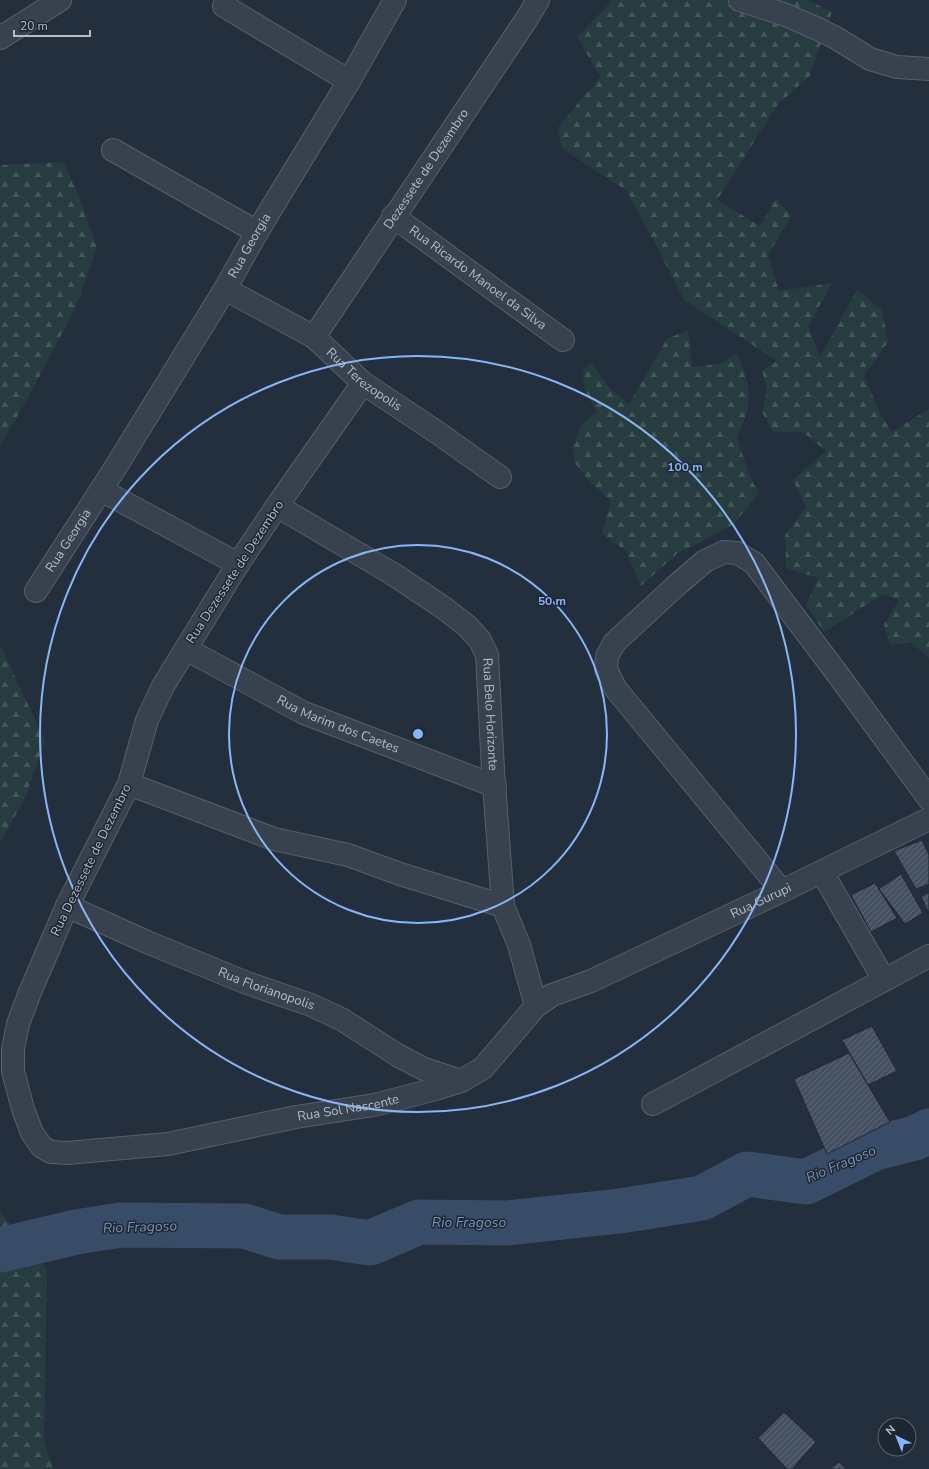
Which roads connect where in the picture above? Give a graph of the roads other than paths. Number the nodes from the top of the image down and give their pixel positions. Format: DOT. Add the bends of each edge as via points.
graph roads {
  1 [pos="60,0"];
  2 [pos="395,0"];
  3 [pos="538,0"];
  4 [pos="740,0"];
  5 [pos="224,6"];
  6 [pos="0,38"];
  7 [pos="929,69"];
  8 [pos="349,81"];
  9 [pos="113,150"];
  10 [pos="393,216"];
  11 [pos="257,232"];
  12 [pos="225,289"];
  13 [pos="314,337"];
  14 [pos="563,340"];
  15 [pos="363,383"];
  16 [pos="500,477"];
  17 [pos="101,490"];
  18 [pos="277,506"];
  19 [pos="238,564"];
  20 [pos="36,591"];
  21 [pos="186,649"];
  22 [pos="129,784"];
  23 [pos="495,786"];
  24 [pos="929,799"];
  25 [pos="929,819"];
  26 [pos="822,872"];
  27 [pos="782,891"];
  28 [pos="66,906"];
  29 [pos="503,906"];
  30 [pos="929,956"];
  31 [pos="884,980"];
  32 [pos="591,981"];
  33 [pos="536,1006"];
  34 [pos="461,1081"];
  35 [pos="653,1104"];
  36 [pos="67,1153"];
  1 -- 6 [label="street"];
  2 -- 8 [label="street, Rua Georgia"];
  3 -- 10 [label="street, Dezessete de Dezembro"];
  4 -- 7 [label="street" via="786,15 820,30 870,59 897,67"];
  5 -- 8 [label="street"];
  8 -- 11 [label="street, Rua Georgia"];
  9 -- 11 [label="street"];
  10 -- 13 [label="street, Dezessete de Dezembro"];
  10 -- 14 [label="street, Rua Ricardo Manoel da Silva"];
  11 -- 12 [label="street, Rua Georgia"];
  12 -- 13 [label="street, Rua Terezopolis"];
  12 -- 17 [label="street, Rua Georgia"];
  13 -- 15 [label="street, Rua Terezopolis"];
  15 -- 16 [label="street, Rua Terezopolis"];
  15 -- 18 [label="street, Rua Dezessete de Dezembro"];
  17 -- 19 [label="street"];
  17 -- 20 [label="street, Rua Georgia"];
  18 -- 19 [label="street, Rua Dezessete de Dezembro"];
  18 -- 23 [label="street, Rua Belo Horizonte" via="393,574 444,608 480,640 487,655"];
  19 -- 21 [label="street, Rua Dezessete de Dezembro"];
  21 -- 22 [label="street, Rua Dezessete de Dezembro" via="163,686 147,720"];
  21 -- 23 [label="street, Rua Marim dos Caetes" via="304,713"];
  22 -- 28 [label="street, Rua Dezessete de Dezembro"];
  22 -- 29 [label="street" via="274,839 348,855"];
  23 -- 29 [label="street, Rua Belo Horizonte"];
  24 -- 27 [label="street" via="754,563 737,553 724,552 705,561 616,642 607,656 606,669 614,688"];
  25 -- 26 [label="street, Rua Gurupi"];
  26 -- 27 [label="street, Rua Gurupi"];
  26 -- 31 [label="street"];
  27 -- 32 [label="street, Rua Gurupi"];
  28 -- 34 [label="street, Rua Florianopolis" via="247,983 311,1004 341,1019 399,1056"];
  28 -- 36 [label="street, Rua Dezessete de Dezembro" via="18,1024 13,1049 14,1071 32,1133 42,1147 51,1152"];
  29 -- 33 [label="street, Rua Belo Horizonte" via="520,945"];
  30 -- 31 [label="street"];
  31 -- 35 [label="street"];
  32 -- 33 [label="street, Rua Sol Nascente" via="552,995"];
  33 -- 34 [label="street, Rua Sol Nascente" via="483,1068"];
  34 -- 36 [label="street, Rua Sol Nascente" via="374,1105 296,1117 168,1144"];
}
